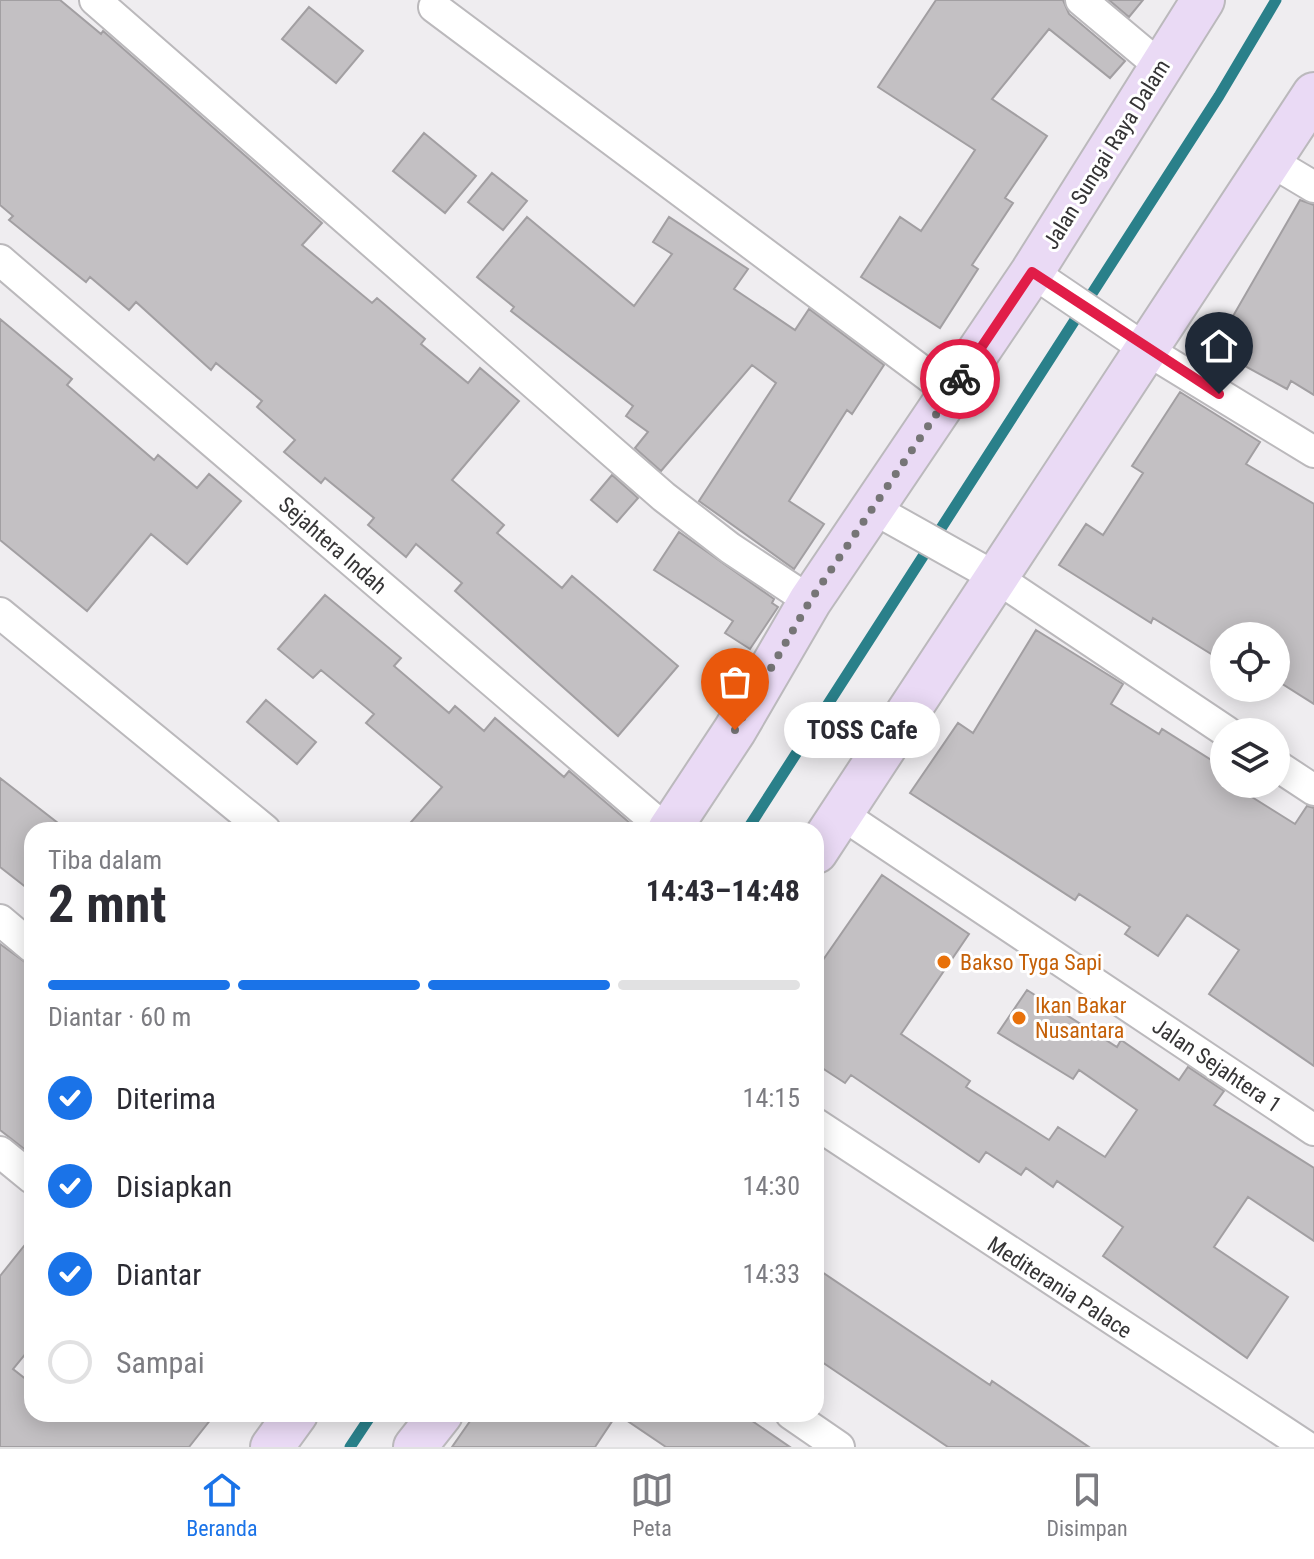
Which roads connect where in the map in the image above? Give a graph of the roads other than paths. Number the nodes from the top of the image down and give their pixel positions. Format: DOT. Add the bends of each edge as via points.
graph roads {
  1 [pos="95,0"];
  2 [pos="1081,0"];
  3 [pos="1203,0"];
  4 [pos="434,7"];
  5 [pos="1161,67"];
  6 [pos="1314,94"];
  7 [pos="1272,162"];
  8 [pos="1314,187"];
  9 [pos="0,260"];
  10 [pos="1044,280"];
  11 [pos="1147,350"];
  12 [pos="950,392"];
  13 [pos="1314,452"];
  14 [pos="883,513"];
  15 [pos="997,578"];
  16 [pos="810,601"];
  17 [pos="0,613"];
  18 [pos="1210,721"];
  19 [pos="1290,774"];
  20 [pos="1314,790"];
  21 [pos="840,813"];
  22 [pos="255,822"];
  23 [pos="659,822"];
  24 [pos="673,822"];
  25 [pos="824,839"];
  26 [pos="0,920"];
  27 [pos="24,940"];
  28 [pos="824,1129"];
  29 [pos="1314,1130"];
  30 [pos="0,1152"];
  31 [pos="24,1172"];
  32 [pos="290,1422"];
  33 [pos="435,1422"];
  34 [pos="803,1422"];
  35 [pos="272,1447"];
  36 [pos="415,1447"];
  37 [pos="839,1447"];
  38 [pos="1307,1447"];
  1 -- 16 [label="street" via="664,497"];
  2 -- 5 [label="street"];
  3 -- 5 [label="street, Jalan Sungai Raya Dalam"];
  4 -- 12 [label="street"];
  5 -- 10 [label="street, Jalan Sungai Raya Dalam"];
  6 -- 7 [label="street"];
  7 -- 8 [label="street"];
  7 -- 11 [label="street"];
  9 -- 23 [label="street, Sejahtera Indah"];
  10 -- 11 [label="street"];
  10 -- 12 [label="street, Jalan Sungai Raya Dalam"];
  11 -- 13 [label="street"];
  11 -- 15 [label="street"];
  12 -- 14 [label="street, Jalan Sungai Raya Dalam"];
  14 -- 15 [label="street"];
  14 -- 16 [label="street, Jalan Sungai Raya Dalam"];
  15 -- 18 [label="street"];
  15 -- 21 [label="street"];
  16 -- 24 [label="street, Jalan Sungai Raya Dalam" via="735,730"];
  17 -- 22 [label="street"];
  19 -- 20 [label="street"];
  21 -- 25 [label="street"];
  21 -- 29 [label="street, Jalan Sejahtera 1"];
  26 -- 27 [label="street"];
  28 -- 38 [label="street, Mediterania Palace"];
  30 -- 31 [label="street"];
  32 -- 35 [label="street"];
  33 -- 36 [label="street"];
  34 -- 37 [label="street"];
}
